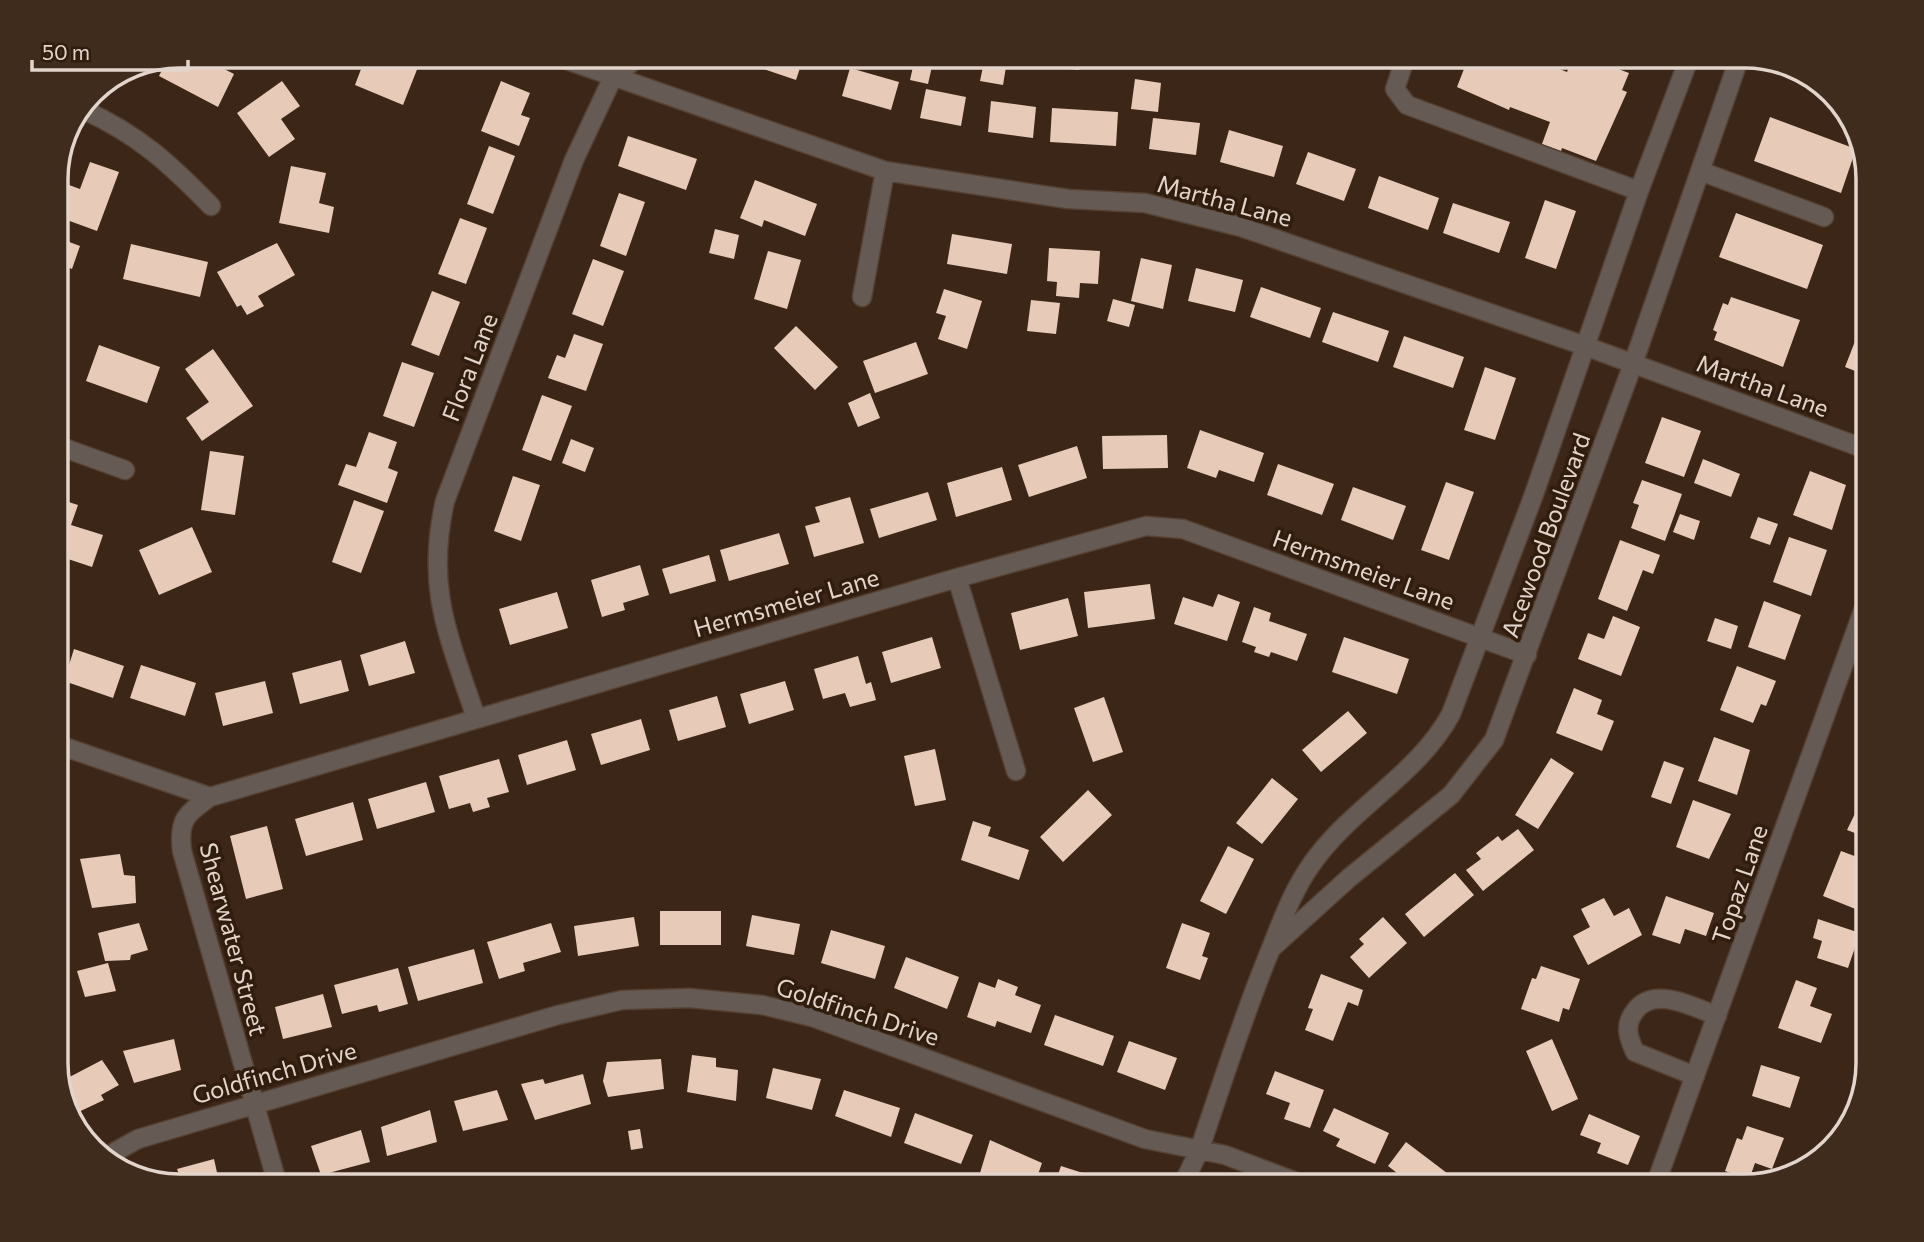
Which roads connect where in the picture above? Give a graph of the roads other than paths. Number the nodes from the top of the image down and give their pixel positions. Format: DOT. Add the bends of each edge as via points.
graph roads {
  1 [pos="588,68"];
  2 [pos="625,68"];
  3 [pos="1402,68"];
  4 [pos="1685,68"];
  5 [pos="1736,68"];
  6 [pos="613,77"];
  7 [pos="90,113"];
  8 [pos="885,171"];
  9 [pos="1700,171"];
  10 [pos="1639,191"];
  11 [pos="211,206"];
  12 [pos="1825,217"];
  13 [pos="862,297"];
  14 [pos="1585,346"];
  15 [pos="1633,364"];
  16 [pos="1856,446"];
  17 [pos="68,449"];
  18 [pos="125,470"];
  19 [pos="957,578"];
  20 [pos="1856,630"];
  21 [pos="1480,639"];
  22 [pos="1527,655"];
  23 [pos="476,718"];
  24 [pos="68,748"];
  25 [pos="1016,771"];
  26 [pos="210,797"];
  27 [pos="1271,948"];
  28 [pos="1717,1016"];
  29 [pos="1695,1076"];
  30 [pos="256,1103"];
  31 [pos="1199,1151"];
  32 [pos="114,1152"];
  33 [pos="275,1174"];
  34 [pos="1188,1174"];
  35 [pos="1260,1174"];
  36 [pos="1660,1174"];
  1 -- 6 [label="street, Martha Lane"];
  2 -- 6 [label="street, Flora Lane"];
  3 -- 10 [label="street" via="1395,89 1407,105"];
  4 -- 10 [label="street, Acewood Boulevard"];
  5 -- 9 [label="street, Acewood Boulevard"];
  6 -- 8 [label="street, Martha Lane"];
  6 -- 23 [label="street, Flora Lane" via="550,221 456,470 437,535 437,593"];
  7 -- 11 [label="street" via="155,150"];
  8 -- 13 [label="street"];
  8 -- 14 [label="street, Martha Lane" via="1068,199 1145,203 1241,227"];
  9 -- 12 [label="street"];
  9 -- 15 [label="street, Acewood Boulevard"];
  10 -- 14 [label="street, Acewood Boulevard"];
  14 -- 15 [label="street, Martha Lane"];
  14 -- 21 [label="street, Acewood Boulevard"];
  15 -- 16 [label="street, Martha Lane"];
  15 -- 22 [label="street, Acewood Boulevard"];
  17 -- 18 [label="street"];
  19 -- 21 [label="street, Hermsmeier Lane" via="1146,526 1182,529"];
  19 -- 23 [label="street, Hermsmeier Lane"];
  19 -- 25 [label="street"];
  20 -- 28 [label="street, Topaz Lane"];
  21 -- 22 [label="street, Hermsmeier Lane"];
  21 -- 27 [label="street, Acewood Boulevard" via="1439,734 1338,828 1284,910"];
  22 -- 27 [label="street, Acewood Boulevard" via="1494,740 1474,769 1451,795"];
  23 -- 26 [label="street, Hermsmeier Lane"];
  24 -- 26 [label="street"];
  26 -- 30 [label="street, Shearwater Street" via="187,815 180,833 182,851"];
  27 -- 31 [label="street, Acewood Boulevard"];
  28 -- 29 [label="street, Topaz Lane"];
  28 -- 29 [label="street" via="1655,998 1639,1005 1629,1019 1627,1035 1635,1052"];
  29 -- 36 [label="street, Topaz Lane"];
  30 -- 31 [label="street, Goldfinch Drive" via="609,1003 690,998 738,1001 812,1017 1145,1139"];
  30 -- 32 [label="street, Goldfinch Drive" via="138,1139"];
  30 -- 33 [label="street, Shearwater Street"];
  31 -- 34 [label="street, Acewood Boulevard"];
  31 -- 35 [label="street, Goldfinch Drive" via="1225,1155"];
}
